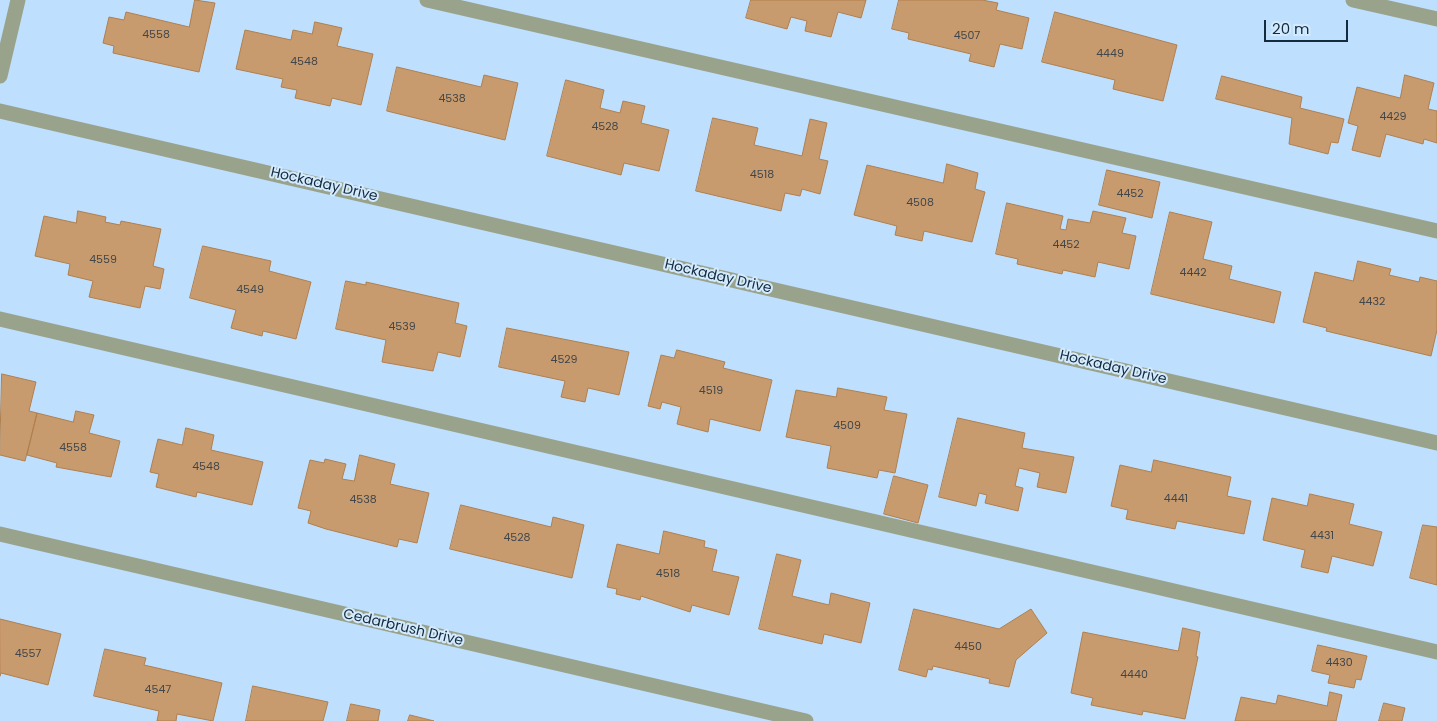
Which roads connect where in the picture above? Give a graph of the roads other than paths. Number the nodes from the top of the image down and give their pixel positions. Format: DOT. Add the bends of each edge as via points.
graph roads {
  1 [pos="18,0"];
  2 [pos="427,0"];
  3 [pos="1353,0"];
  4 [pos="1437,19"];
  5 [pos="4,42"];
  6 [pos="0,76"];
  7 [pos="0,111"];
  8 [pos="1437,231"];
  9 [pos="0,320"];
  10 [pos="1437,443"];
  11 [pos="0,534"];
  12 [pos="1437,652"];
  13 [pos="806,721"];
  1 -- 5 [label="street"];
  2 -- 8 [label="street"];
  3 -- 4 [label="street"];
  5 -- 6 [label="street"];
  7 -- 10 [label="street, Hockaday Drive"];
  9 -- 12 [label="street"];
  11 -- 13 [label="street, Cedarbrush Drive"];
}
